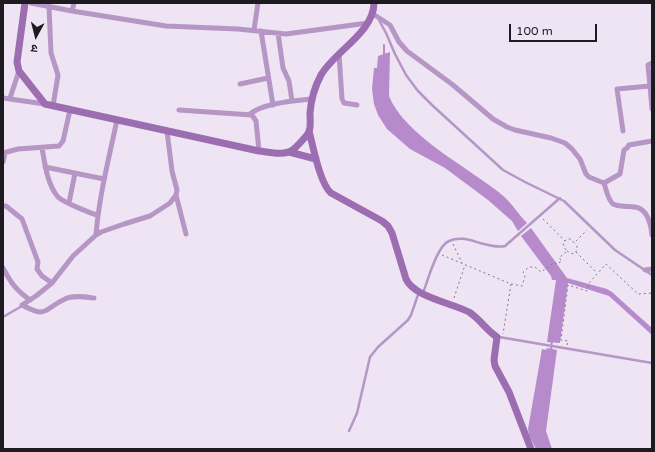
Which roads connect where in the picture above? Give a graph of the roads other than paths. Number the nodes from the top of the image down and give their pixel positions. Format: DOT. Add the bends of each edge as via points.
graph roads {
  1 [pos="25,3"];
  2 [pos="31,3"];
  3 [pos="74,3"];
  4 [pos="258,3"];
  5 [pos="374,3"];
  6 [pos="49,7"];
  7 [pos="72,11"];
  8 [pos="375,15"];
  9 [pos="368,23"];
  10 [pos="254,30"];
  11 [pos="261,31"];
  12 [pos="278,33"];
  13 [pos="339,54"];
  14 [pos="652,63"];
  15 [pos="19,70"];
  16 [pos="268,78"];
  17 [pos="240,84"];
  18 [pos="650,86"];
  19 [pos="3,98"];
  20 [pos="10,98"];
  21 [pos="311,99"];
  22 [pos="292,101"];
  23 [pos="45,104"];
  24 [pos="273,105"];
  25 [pos="357,105"];
  26 [pos="53,106"];
  27 [pos="652,109"];
  28 [pos="70,110"];
  29 [pos="179,110"];
  30 [pos="250,114"];
  31 [pos="118,120"];
  32 [pos="167,131"];
  33 [pos="309,131"];
  34 [pos="623,131"];
  35 [pos="652,141"];
  36 [pos="42,148"];
  37 [pos="260,151"];
  38 [pos="289,152"];
  39 [pos="4,153"];
  40 [pos="316,159"];
  41 [pos="3,162"];
  42 [pos="45,167"];
  43 [pos="75,173"];
  44 [pos="104,178"];
  45 [pos="604,183"];
  46 [pos="176,195"];
  47 [pos="560,198"];
  48 [pos="69,203"];
  49 [pos="3,206"];
  50 [pos="98,215"];
  51 [pos="650,219"];
  52 [pos="186,234"];
  53 [pos="96,235"];
  54 [pos="652,235"];
  55 [pos="3,268"];
  56 [pos="652,269"];
  57 [pos="644,270"];
  58 [pos="652,275"];
  59 [pos="52,283"];
  60 [pos="421,292"];
  61 [pos="94,298"];
  62 [pos="30,300"];
  63 [pos="22,305"];
  64 [pos="3,316"];
  65 [pos="500,338"];
  66 [pos="652,363"];
  67 [pos="349,431"];
  68 [pos="531,449"];
  1 -- 15 [label="street" via="17,52"];
  2 -- 6 [label="street"];
  3 -- 7 [label="street"];
  4 -- 10 [label="street"];
  5 -- 8 [label="street"];
  6 -- 7 [label="street"];
  6 -- 26 [label="street" via="51,53 58,75"];
  7 -- 10 [label="street" via="166,26"];
  8 -- 9 [label="street"];
  8 -- 45 [label="street" via="390,25 407,51 453,85 493,120 515,130 565,143 580,159 586,174"];
  8 -- 47 [label="lane" via="400,64 418,91 503,170"];
  9 -- 12 [label="street"];
  9 -- 13 [label="street"];
  10 -- 11 [label="street"];
  11 -- 12 [label="street"];
  11 -- 16 [label="street"];
  12 -- 22 [label="street" via="283,68 289,81"];
  13 -- 21 [label="street" via="321,76"];
  13 -- 25 [label="street" via="342,99 344,103"];
  14 -- 18 [label="street" via="648,65"];
  15 -- 20 [label="street"];
  15 -- 23 [label="street"];
  16 -- 17 [label="street"];
  16 -- 24 [label="street"];
  18 -- 27 [label="street"];
  18 -- 34 [label="street" via="617,89"];
  19 -- 20 [label="street"];
  20 -- 23 [label="street"];
  21 -- 22 [label="street"];
  21 -- 33 [label="street"];
  22 -- 24 [label="street"];
  23 -- 26 [label="street"];
  24 -- 30 [label="street"];
  26 -- 28 [label="street"];
  28 -- 31 [label="street"];
  28 -- 36 [label="street" via="63,141 59,146"];
  29 -- 30 [label="street"];
  30 -- 37 [label="street" via="256,121"];
  31 -- 32 [label="street"];
  31 -- 44 [label="street"];
  32 -- 37 [label="street"];
  32 -- 46 [label="street"];
  33 -- 38 [label="street"];
  33 -- 40 [label="street"];
  35 -- 45 [label="street" via="629,145 624,150 620,174"];
  36 -- 39 [label="street" via="18,149"];
  36 -- 42 [label="street"];
  37 -- 38 [label="street"];
  38 -- 40 [label="street"];
  39 -- 41 [label="street"];
  40 -- 60 [label="street" via="328,191 388,226 408,282 413,289"];
  42 -- 43 [label="street"];
  42 -- 48 [label="street" via="51,186 59,198"];
  43 -- 44 [label="street"];
  43 -- 48 [label="street"];
  44 -- 50 [label="street"];
  45 -- 51 [label="street" via="613,204 637,207"];
  46 -- 52 [label="street"];
  46 -- 53 [label="street" via="170,203 150,216"];
  47 -- 57 [label="lane" via="615,250"];
  47 -- 60 [label="lane" via="508,244 501,247 461,238 444,244"];
  48 -- 50 [label="street"];
  49 -- 59 [label="street" via="22,219 38,262 37,269"];
  50 -- 53 [label="street"];
  51 -- 54 [label="street"];
  53 -- 59 [label="street" via="73,256"];
  55 -- 62 [label="street" via="11,283"];
  56 -- 57 [label="street"];
  57 -- 58 [label="lane"];
  59 -- 62 [label="street"];
  60 -- 65 [label="street" via="474,316"];
  60 -- 67 [label="lane" via="408,320 370,357 357,413"];
  61 -- 63 [label="street" via="66,298 39,313"];
  62 -- 63 [label="street"];
  63 -- 64 [label="lane"];
  65 -- 66 [label="lane"];
  65 -- 68 [label="street" via="494,360 495,366 509,392"];
}
